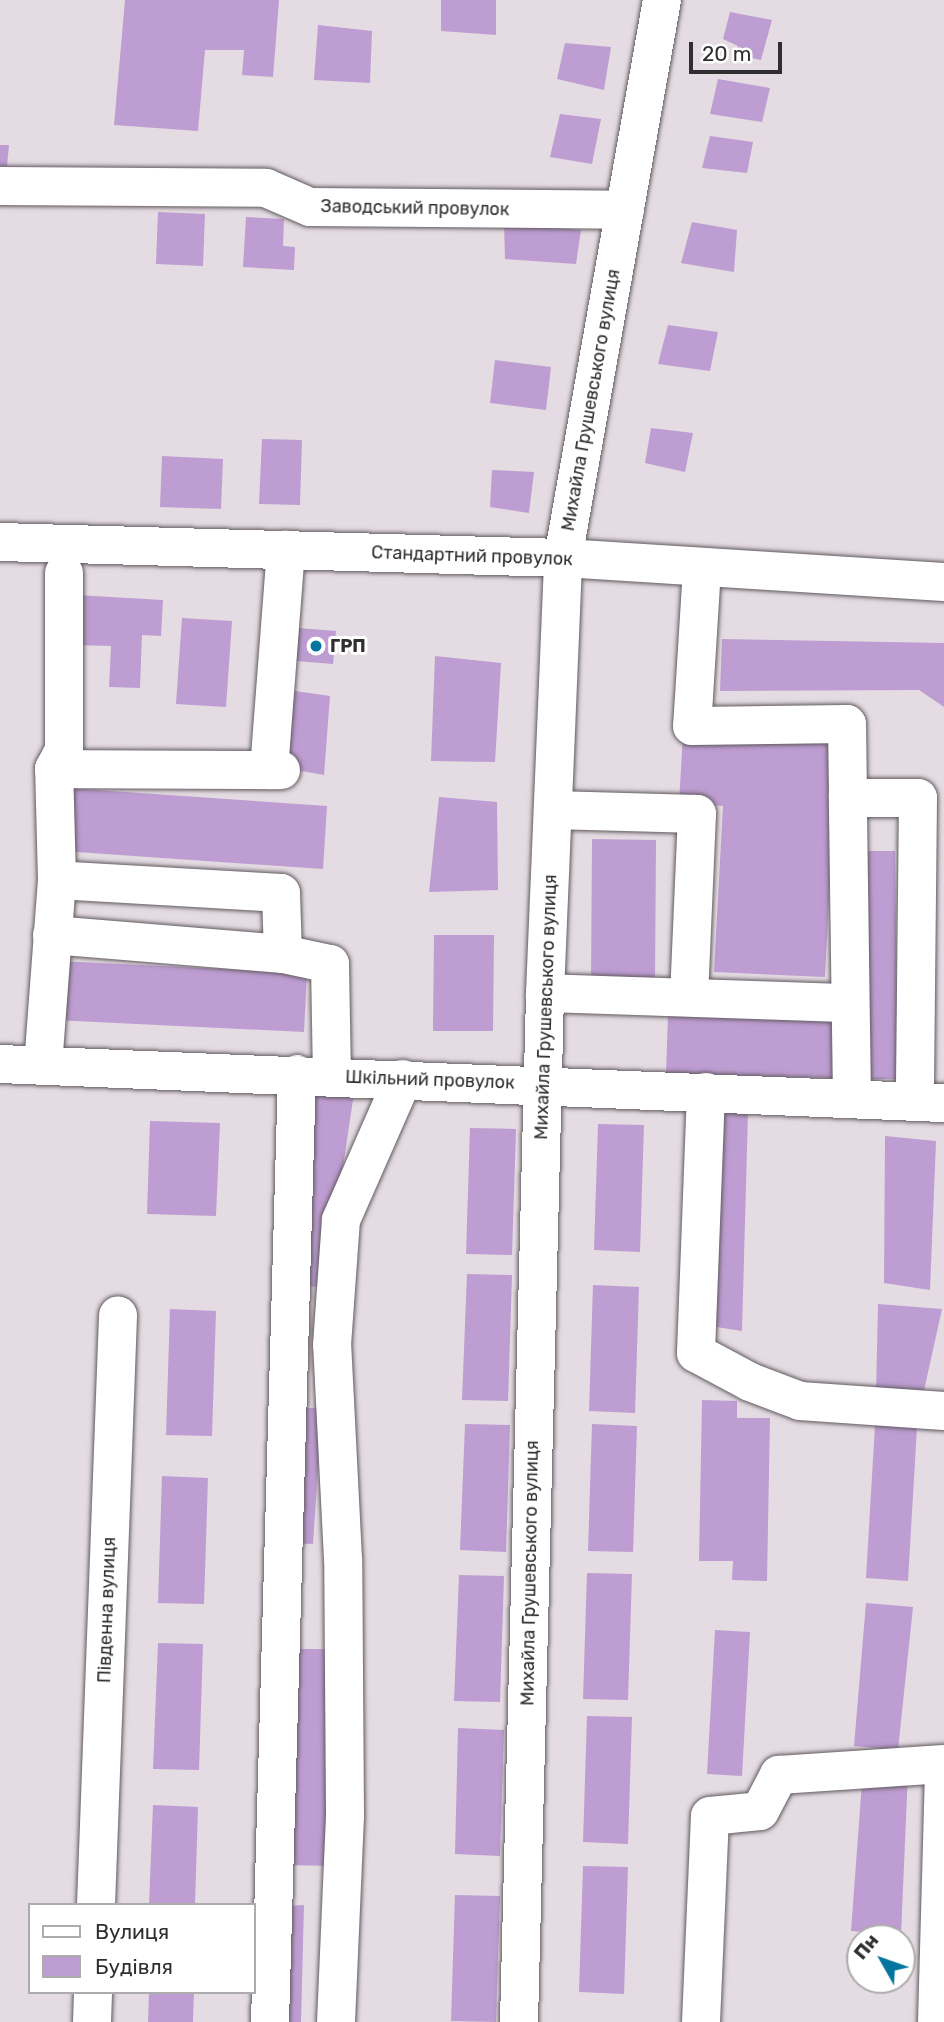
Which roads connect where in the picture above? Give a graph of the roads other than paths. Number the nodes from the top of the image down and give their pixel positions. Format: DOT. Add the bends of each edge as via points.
graph roads {
  1 [pos="662,0"];
  2 [pos="0,186"];
  3 [pos="625,210"];
  4 [pos="0,542"];
  5 [pos="286,550"];
  6 [pos="563,558"];
  7 [pos="702,569"];
  8 [pos="64,573"];
  9 [pos="944,582"];
  10 [pos="54,769"];
  11 [pos="848,798"];
  12 [pos="553,810"];
  13 [pos="57,880"];
  14 [pos="52,935"];
  15 [pos="283,954"];
  16 [pos="545,993"];
  17 [pos="690,997"];
  18 [pos="848,1003"];
  19 [pos="0,1064"];
  20 [pos="43,1066"];
  21 [pos="314,1075"];
  22 [pos="403,1079"];
  23 [pos="542,1084"];
  24 [pos="706,1092"];
  25 [pos="852,1099"];
  26 [pos="930,1103"];
  27 [pos="118,1315"];
  28 [pos="287,1384"];
  29 [pos="334,1390"];
  30 [pos="944,1411"];
  31 [pos="944,1766"];
  32 [pos="96,1903"];
  33 [pos="941,1980"];
  34 [pos="93,1994"];
  35 [pos="92,2022"];
  36 [pos="270,2022"];
  37 [pos="336,2022"];
  38 [pos="519,2022"];
  39 [pos="701,2022"];
  40 [pos="937,2022"];
  1 -- 3 [label="street, Михайла Грушевського вулиця"];
  2 -- 3 [label="street, Заводський провулок" via="266,188 310,207"];
  3 -- 6 [label="street, Михайла Грушевського вулиця"];
  4 -- 5 [label="street, Стандартний провулок"];
  5 -- 6 [label="street, Стандартний провулок"];
  5 -- 10 [label="street" via="275,770"];
  6 -- 7 [label="street, Стандартний провулок"];
  6 -- 12 [label="street, Михайла Грушевського вулиця"];
  7 -- 9 [label="street, Стандартний провулок"];
  7 -- 11 [label="street" via="692,726 847,723"];
  8 -- 10 [label="street" via="64,750"];
  10 -- 13 [label="street"];
  11 -- 18 [label="street"];
  11 -- 26 [label="street" via="918,798"];
  12 -- 16 [label="street, Михайла Грушевського вулиця"];
  12 -- 17 [label="street" via="697,814"];
  13 -- 14 [label="street"];
  13 -- 15 [label="street" via="281,893"];
  14 -- 15 [label="street"];
  14 -- 20 [label="street"];
  15 -- 21 [label="street" via="330,964"];
  16 -- 17 [label="street"];
  16 -- 23 [label="street, Михайла Грушевського вулиця"];
  17 -- 18 [label="street"];
  18 -- 25 [label="street"];
  19 -- 20 [label="street, Шкільний провулок"];
  20 -- 21 [label="street, Шкільний провулок"];
  21 -- 22 [label="street, Шкільний провулок"];
  21 -- 28 [label="street"];
  22 -- 23 [label="street, Шкільний провулок"];
  22 -- 29 [label="street" via="341,1220 332,1345"];
  23 -- 24 [label="street, Шкільний провулок"];
  23 -- 38 [label="street, Михайла Грушевського вулиця"];
  24 -- 25 [label="street, Шкільний провулок"];
  24 -- 30 [label="street" via="696,1353 750,1382 800,1401"];
  25 -- 26 [label="street, Шкільний провулок"];
  27 -- 32 [label="street, Південна вулиця"];
  28 -- 29 [label="street"];
  28 -- 36 [label="street"];
  29 -- 37 [label="street" via="343,1559 345,1801"];
  31 -- 33 [label="street"];
  31 -- 39 [label="street" via="779,1775 760,1811 710,1816"];
  33 -- 40 [label="street"];
  34 -- 35 [label="street"];
}
